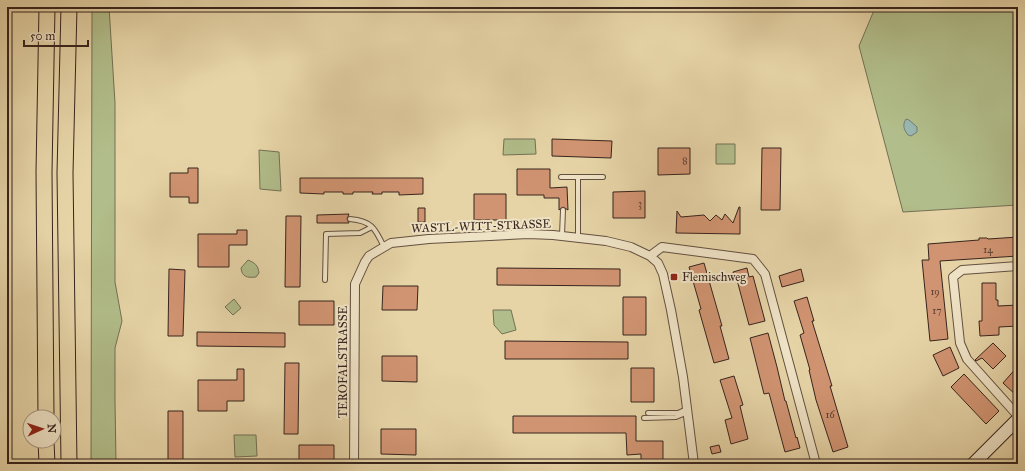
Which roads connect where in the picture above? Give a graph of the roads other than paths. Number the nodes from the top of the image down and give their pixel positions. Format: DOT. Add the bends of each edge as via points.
graph roads {
  1 [pos="47,7"];
  2 [pos="69,7"];
  3 [pos="561,177"];
  4 [pos="578,177"];
  5 [pos="603,177"];
  6 [pos="563,210"];
  7 [pos="350,219"];
  8 [pos="372,226"];
  9 [pos="562,235"];
  10 [pos="578,237"];
  11 [pos="384,247"];
  12 [pos="650,256"];
  13 [pos="365,262"];
  14 [pos="1018,266"];
  15 [pos="325,280"];
  16 [pos="46,409"];
  17 [pos="688,410"];
  18 [pos="648,413"];
  19 [pos="1018,416"];
  20 [pos="644,418"];
  21 [pos="1018,419"];
  22 [pos="46,449"];
  23 [pos="47,464"];
  24 [pos="69,464"];
  25 [pos="354,464"];
  26 [pos="694,464"];
  27 [pos="816,464"];
  28 [pos="973,464"];
  1 -- 16 [label="highway" via="44,172"];
  2 -- 24 [label="highway" via="65,173"];
  3 -- 4 [label="lane"];
  4 -- 5 [label="lane"];
  4 -- 10 [label="lane"];
  6 -- 9 [label="lane"];
  7 -- 8 [label="lane" via="362,220"];
  8 -- 11 [label="lane"];
  8 -- 15 [label="lane" via="360,234 326,234"];
  9 -- 10 [label="street, WASTL-WITT-STRASSE"];
  9 -- 11 [label="street, WASTL-WITT-STRASSE" via="435,238 391,243"];
  10 -- 12 [label="street, WASTL-WITT-STRASSE" via="631,247"];
  11 -- 13 [label="street, WASTL-WITT-STRASSE" via="369,256"];
  12 -- 17 [label="street, WASTL-WITT-STRASSE" via="658,263 665,281"];
  12 -- 27 [label="street" via="662,247 753,259 765,274"];
  13 -- 25 [label="street, TEROFALSTRASSE" via="356,284"];
  14 -- 19 [label="street" via="962,270 953,277 960,342 967,360"];
  17 -- 18 [label="lane" via="678,413"];
  17 -- 20 [label="lane" via="676,417"];
  17 -- 26 [label="street, WASTL-WITT-STRASSE"];
  21 -- 28 [label="street"];
  22 -- 23 [label="highway"];
}
